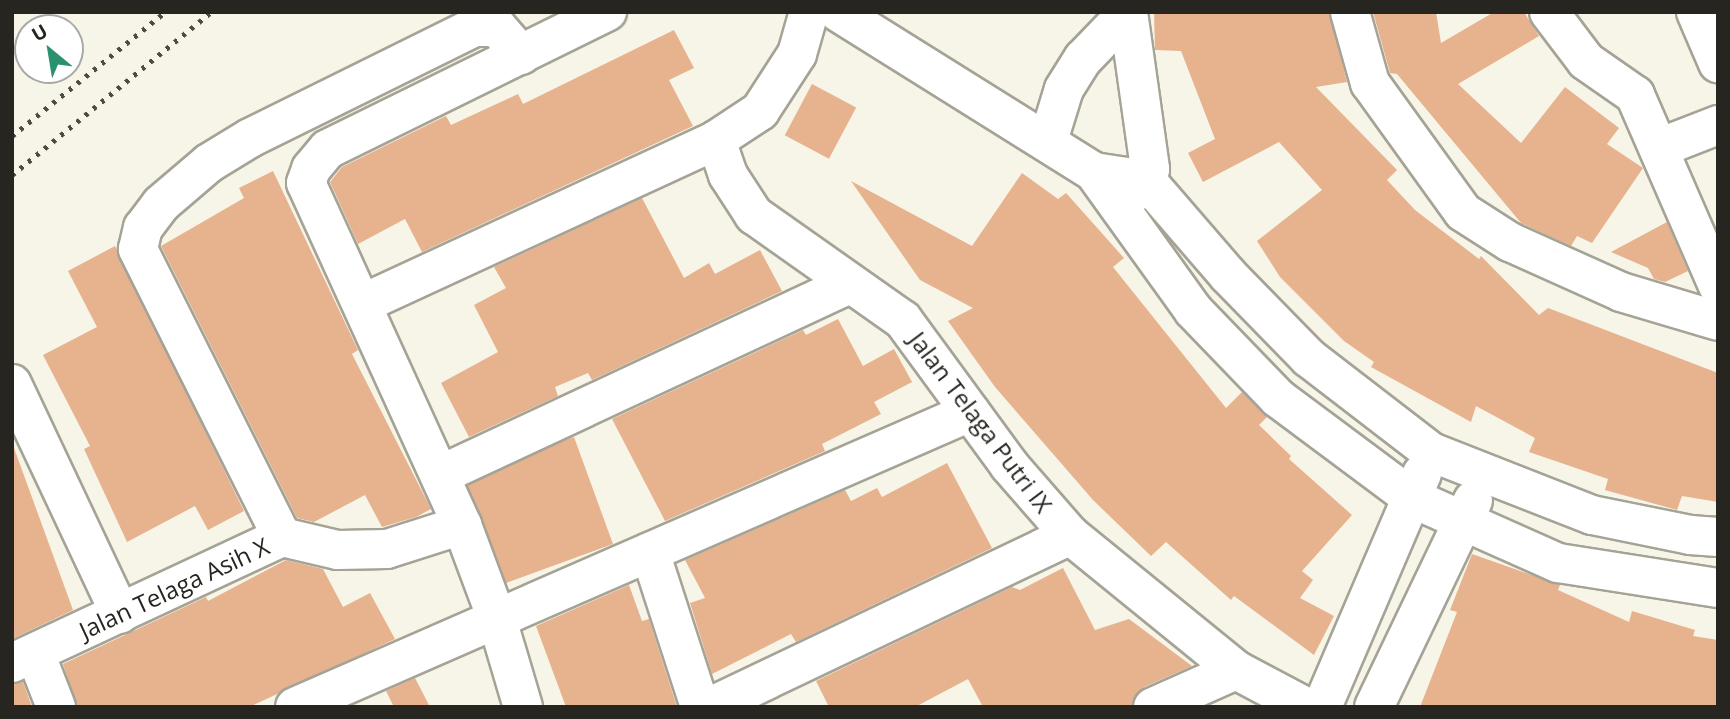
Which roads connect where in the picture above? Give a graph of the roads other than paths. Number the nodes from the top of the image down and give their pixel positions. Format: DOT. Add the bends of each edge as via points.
graph roads {
  1 [pos="607,12"];
  2 [pos="809,12"];
  3 [pos="838,12"];
  4 [pos="1128,12"];
  5 [pos="1350,12"];
  6 [pos="1549,12"];
  7 [pos="1696,12"];
  8 [pos="521,55"];
  9 [pos="1718,63"];
  10 [pos="1718,125"];
  11 [pos="716,140"];
  12 [pos="1048,141"];
  13 [pos="1659,148"];
  14 [pos="1133,193"];
  15 [pos="850,284"];
  16 [pos="1718,286"];
  17 [pos="364,303"];
  18 [pos="1718,321"];
  19 [pos="12,384"];
  20 [pos="970,412"];
  21 [pos="1431,452"];
  22 [pos="1485,472"];
  23 [pos="440,475"];
  24 [pos="1412,498"];
  25 [pos="1463,523"];
  26 [pos="462,525"];
  27 [pos="1070,535"];
  28 [pos="282,537"];
  29 [pos="1718,537"];
  30 [pos="650,552"];
  31 [pos="1718,587"];
  32 [pos="120,614"];
  33 [pos="497,619"];
  34 [pos="23,658"];
  35 [pos="1236,670"];
  36 [pos="56,707"];
  37 [pos="295,707"];
  38 [pos="523,707"];
  39 [pos="700,707"];
  40 [pos="710,707"];
  41 [pos="1153,707"];
  42 [pos="1306,707"];
  43 [pos="1322,707"];
  44 [pos="1374,707"];
  1 -- 8 [label="street"];
  2 -- 11 [label="street" via="797,54 760,111"];
  3 -- 12 [label="street"];
  4 -- 12 [label="street" via="1083,59 1064,89"];
  4 -- 14 [label="street" via="1148,143"];
  5 -- 18 [label="street" via="1370,83 1463,212 1510,242 1621,292"];
  6 -- 13 [label="street" via="1586,61 1635,95"];
  7 -- 9 [label="street"];
  8 -- 17 [label="street" via="328,149 311,169 308,195"];
  8 -- 28 [label="street" via="497,27 475,27 250,138 171,196 143,228 138,249"];
  10 -- 13 [label="street"];
  11 -- 15 [label="street, Jalan Telaga Putri IX" via="733,183 754,215"];
  11 -- 17 [label="street"];
  12 -- 14 [label="street"];
  13 -- 16 [label="street"];
  14 -- 21 [label="street" via="1228,275 1309,358"];
  14 -- 24 [label="street" via="1193,310 1278,398"];
  15 -- 20 [label="street, Jalan Telaga Putri IX" via="903,320"];
  15 -- 23 [label="street"];
  17 -- 23 [label="street"];
  19 -- 32 [label="street"];
  20 -- 27 [label="street, Jalan Telaga Putri IX"];
  20 -- 30 [label="street"];
  21 -- 22 [label="street"];
  21 -- 24 [label="street"];
  22 -- 25 [label="street"];
  22 -- 29 [label="street" via="1592,515"];
  23 -- 26 [label="street"];
  24 -- 25 [label="street"];
  24 -- 43 [label="street"];
  25 -- 31 [label="street" via="1558,563"];
  25 -- 44 [label="street"];
  26 -- 28 [label="street, Jalan Telaga Asih X" via="387,549 338,550"];
  26 -- 33 [label="street"];
  27 -- 35 [label="street, Jalan Telaga Putri IX"];
  27 -- 40 [label="street"];
  28 -- 32 [label="street, Jalan Telaga Asih X"];
  30 -- 33 [label="street"];
  30 -- 39 [label="street"];
  32 -- 34 [label="street, Jalan Telaga Asih X"];
  33 -- 37 [label="street"];
  33 -- 38 [label="street"];
  34 -- 36 [label="street"];
  35 -- 41 [label="street"];
  35 -- 42 [label="street, Jalan Telaga Putri IX"];
}
